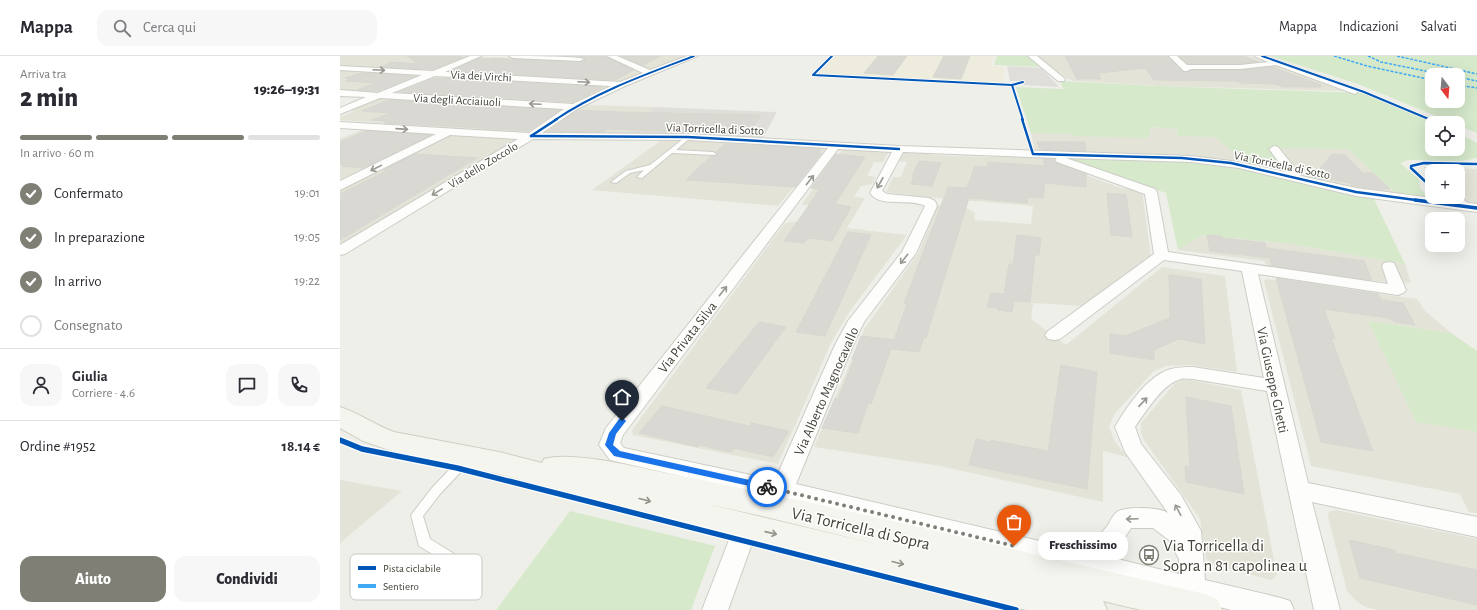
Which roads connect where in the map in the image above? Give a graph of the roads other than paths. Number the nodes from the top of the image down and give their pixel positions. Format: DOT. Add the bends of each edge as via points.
graph roads {
  1 [pos="477,56"];
  2 [pos="513,56"];
  3 [pos="611,56"];
  4 [pos="694,56"];
  5 [pos="1032,56"];
  6 [pos="1173,56"];
  7 [pos="1258,56"];
  8 [pos="580,59"];
  9 [pos="1277,63"];
  10 [pos="340,68"];
  11 [pos="434,73"];
  12 [pos="649,73"];
  13 [pos="1061,79"];
  14 [pos="622,84"];
  15 [pos="1355,91"];
  16 [pos="340,93"];
  17 [pos="377,95"];
  18 [pos="574,107"];
  19 [pos="340,111"];
  20 [pos="340,125"];
  21 [pos="363,126"];
  22 [pos="448,132"];
  23 [pos="340,136"];
  24 [pos="530,136"];
  25 [pos="688,137"];
  26 [pos="835,146"];
  27 [pos="899,149"];
  28 [pos="1274,149"];
  29 [pos="671,151"];
  30 [pos="713,154"];
  31 [pos="1051,155"];
  32 [pos="652,167"];
  33 [pos="640,177"];
  34 [pos="1296,177"];
  35 [pos="614,182"];
  36 [pos="340,186"];
  37 [pos="1473,208"];
  38 [pos="340,251"];
  39 [pos="1161,255"];
  40 [pos="1389,266"];
  41 [pos="1248,269"];
  42 [pos="1054,335"];
  43 [pos="1274,386"];
  44 [pos="344,422"];
  45 [pos="468,457"];
  46 [pos="499,463"];
  47 [pos="710,474"];
  48 [pos="664,484"];
  49 [pos="782,490"];
  50 [pos="1298,490"];
  51 [pos="746,527"];
  52 [pos="1477,527"];
  53 [pos="443,554"];
  54 [pos="1074,560"];
  55 [pos="1191,560"];
  56 [pos="1031,596"];
  57 [pos="1173,604"];
  58 [pos="715,610"];
  59 [pos="1090,610"];
  60 [pos="1282,610"];
  61 [pos="1327,610"];
  1 -- 11 [label="street"];
  2 -- 8 [label="street"];
  3 -- 12 [label="street"];
  4 -- 12 [label="street, Via dello Zoccolo"];
  5 -- 13 [label="street"];
  6 -- 9 [label="street" via="1186,68 1240,68"];
  7 -- 9 [label="street"];
  9 -- 15 [label="street"];
  10 -- 11 [label="street, Via dei Virchi, one-way"];
  11 -- 14 [label="street, Via dei Virchi, one-way"];
  11 -- 17 [label="street"];
  12 -- 14 [label="street, Via dello Zoccolo"];
  14 -- 18 [label="street, Via dello Zoccolo"];
  16 -- 17 [label="street, Via degli Acciaiuoli"];
  18 -- 17 [label="street, Via degli Acciaiuoli, one-way"];
  17 -- 19 [label="street"];
  18 -- 24 [label="street, Via dello Zoccolo"];
  20 -- 21 [label="street, Via Torricella di Sotto"];
  21 -- 22 [label="street, Via Torricella di Sotto, one-way"];
  21 -- 23 [label="street"];
  22 -- 24 [label="street, Via Torricella di Sotto"];
  22 -- 36 [label="street, one-way"];
  24 -- 25 [label="street, Via Torricella di Sotto"];
  24 -- 38 [label="street, Via dello Zoccolo, one-way"];
  25 -- 26 [label="street, Via Torricella di Sotto"];
  25 -- 29 [label="lane"];
  26 -- 27 [label="street, Via Torricella di Sotto"];
  47 -- 26 [label="street, Via Privata Silva, one-way" via="617,454 609,445 612,433"];
  27 -- 31 [label="street, Via Torricella di Sotto"];
  27 -- 49 [label="street, Via Alberto Magnocavallo, one-way" via="876,193 884,197 925,200 931,206 909,253 856,321"];
  28 -- 34 [label="street"];
  29 -- 30 [label="lane"];
  29 -- 32 [label="lane"];
  31 -- 34 [label="street, Via Torricella di Sotto" via="1191,159 1239,165"];
  31 -- 39 [label="street, Via Torricella di Sotto" via="1151,192"];
  32 -- 33 [label="lane"];
  32 -- 35 [label="lane" via="628,172"];
  34 -- 37 [label="street, Via Torricella di Sotto" via="1356,192"];
  39 -- 41 [label="street"];
  39 -- 42 [label="street"];
  40 -- 41 [label="street" via="1398,290"];
  41 -- 43 [label="street, Via Giuseppe Ghetti"];
  43 -- 50 [label="street, Via Giuseppe Ghetti"];
  55 -- 43 [label="street, one-way" via="1189,531 1173,501 1132,447 1125,427 1135,411 1164,380 1176,373 1200,373"];
  44 -- 45 [label="street, Via Torricella di Sopra" via="392,441"];
  45 -- 46 [label="street, Via Torricella di Sopra"];
  45 -- 53 [label="lane" via="417,515 424,542"];
  46 -- 48 [label="street, Via Torricella di Sopra" via="593,470"];
  46 -- 51 [label="street, Via Torricella di Sopra, one-way"];
  47 -- 48 [label="street, Via Privata Silva"];
  47 -- 49 [label="street, Via Privata Silva"];
  48 -- 57 [label="street, Via Torricella di Sopra" via="762,504"];
  49 -- 54 [label="street, Via Torricella di Sopra"];
  50 -- 52 [label="street"];
  50 -- 61 [label="street, Via Giuseppe Ghetti"];
  51 -- 56 [label="street, Via Torricella di Sopra, one-way"];
  51 -- 58 [label="street"];
  55 -- 54 [label="street, one-way" via="1178,533 1157,518 1124,519 1099,551"];
  54 -- 57 [label="street, Via Torricella di Sopra"];
  55 -- 57 [label="street"];
  56 -- 57 [label="street" via="1054,590"];
  56 -- 59 [label="street, Via Torricella di Sopra"];
  57 -- 60 [label="street, Via Torricella di Sopra"];
}
